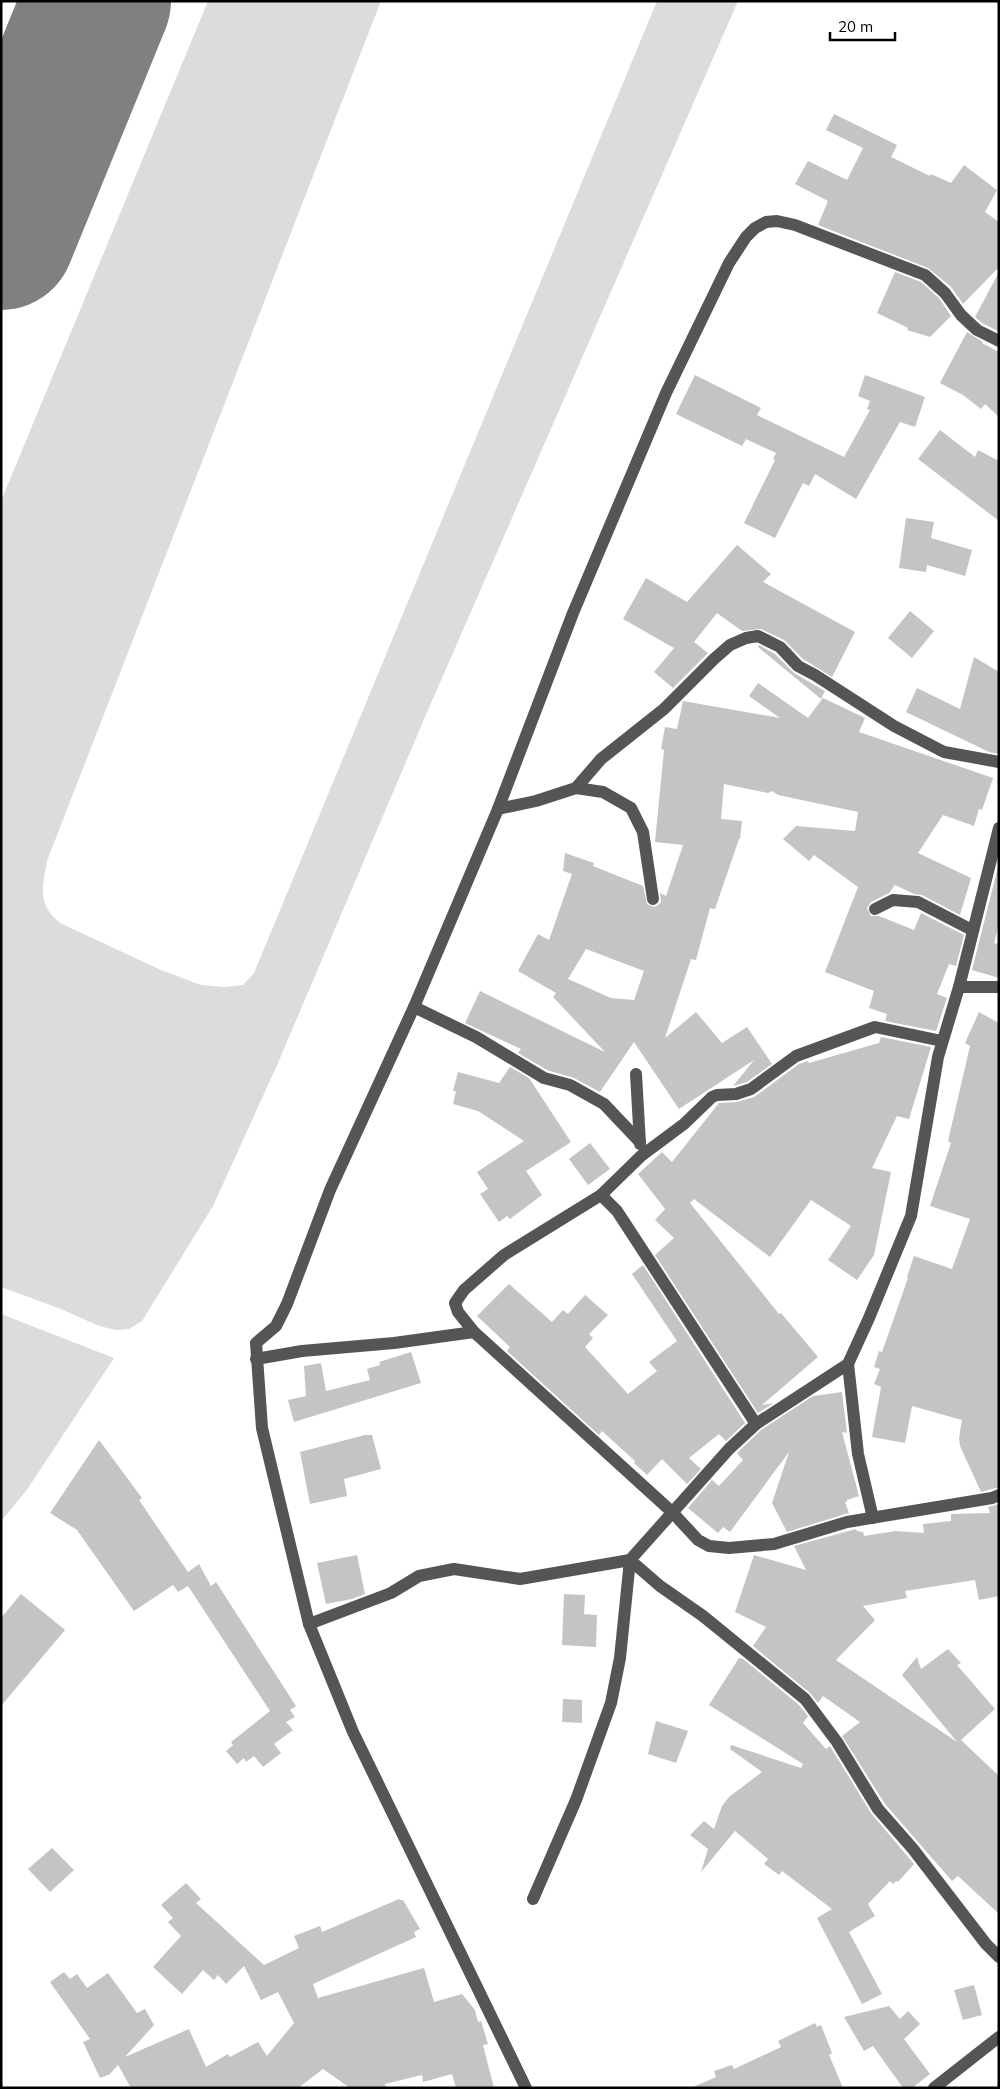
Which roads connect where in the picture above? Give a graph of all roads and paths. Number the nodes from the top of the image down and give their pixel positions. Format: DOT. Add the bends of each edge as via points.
graph roads {
  1 [pos="999,342"];
  2 [pos="999,762"];
  3 [pos="576,788"];
  4 [pos="498,809"];
  5 [pos="999,828"];
  6 [pos="653,899"];
  7 [pos="875,909"];
  8 [pos="972,930"];
  9 [pos="959,987"];
  10 [pos="999,987"];
  11 [pos="414,1007"];
  12 [pos="942,1041"];
  13 [pos="636,1074"];
  14 [pos="640,1142"];
  15 [pos="641,1156"];
  16 [pos="601,1195"];
  17 [pos="474,1332"];
  18 [pos="256,1359"];
  19 [pos="848,1364"];
  20 [pos="756,1424"];
  21 [pos="999,1495"];
  22 [pos="672,1512"];
  23 [pos="873,1518"];
  24 [pos="630,1560"];
  25 [pos="308,1624"];
  26 [pos="533,1899"];
  27 [pos="999,1957"];
  28 [pos="999,2037"];
  29 [pos="526,2088"];
  30 [pos="934,2088"];
  1 -- 4 [label="street" via="977,330 925,275 796,225 778,221 766,222 755,228 729,263 666,393 574,613"];
  2 -- 3 [label="street" via="944,752 894,726 798,666 780,647 758,636 730,645 664,709 601,759"];
  3 -- 4 [label="street"];
  3 -- 6 [label="street" via="603,792 631,808 643,832"];
  4 -- 11 [label="street"];
  5 -- 8 [label="street"];
  7 -- 8 [label="street" via="893,900 918,902"];
  8 -- 9 [label="street"];
  9 -- 10 [label="street"];
  9 -- 12 [label="street"];
  11 -- 14 [label="street" via="476,1037 544,1078 570,1085 604,1104"];
  11 -- 18 [label="street" via="330,1190 287,1304 276,1326 256,1343"];
  12 -- 15 [label="street" via="875,1027 840,1039 796,1056 751,1089 712,1097 684,1124"];
  12 -- 19 [label="street" via="911,1216"];
  13 -- 14 [label="street"];
  14 -- 15 [label="street"];
  15 -- 16 [label="street"];
  16 -- 17 [label="street" via="504,1255 464,1290 455,1303"];
  16 -- 20 [label="street" via="616,1211"];
  17 -- 18 [label="street"];
  17 -- 22 [label="street"];
  18 -- 25 [label="street" via="262,1428"];
  19 -- 20 [label="street"];
  19 -- 23 [label="street" via="858,1454"];
  20 -- 22 [label="street"];
  21 -- 23 [label="street"];
  22 -- 23 [label="street" via="698,1540 709,1546 729,1548 774,1544 847,1522"];
  22 -- 24 [label="street"];
  24 -- 25 [label="street" via="520,1579 454,1569 419,1576 391,1593"];
  24 -- 26 [label="street" via="620,1658 610,1703 576,1800"];
  24 -- 27 [label="street" via="805,1698 878,1809"];
  25 -- 29 [label="street" via="353,1732"];
  28 -- 30 [label="street"];
}
